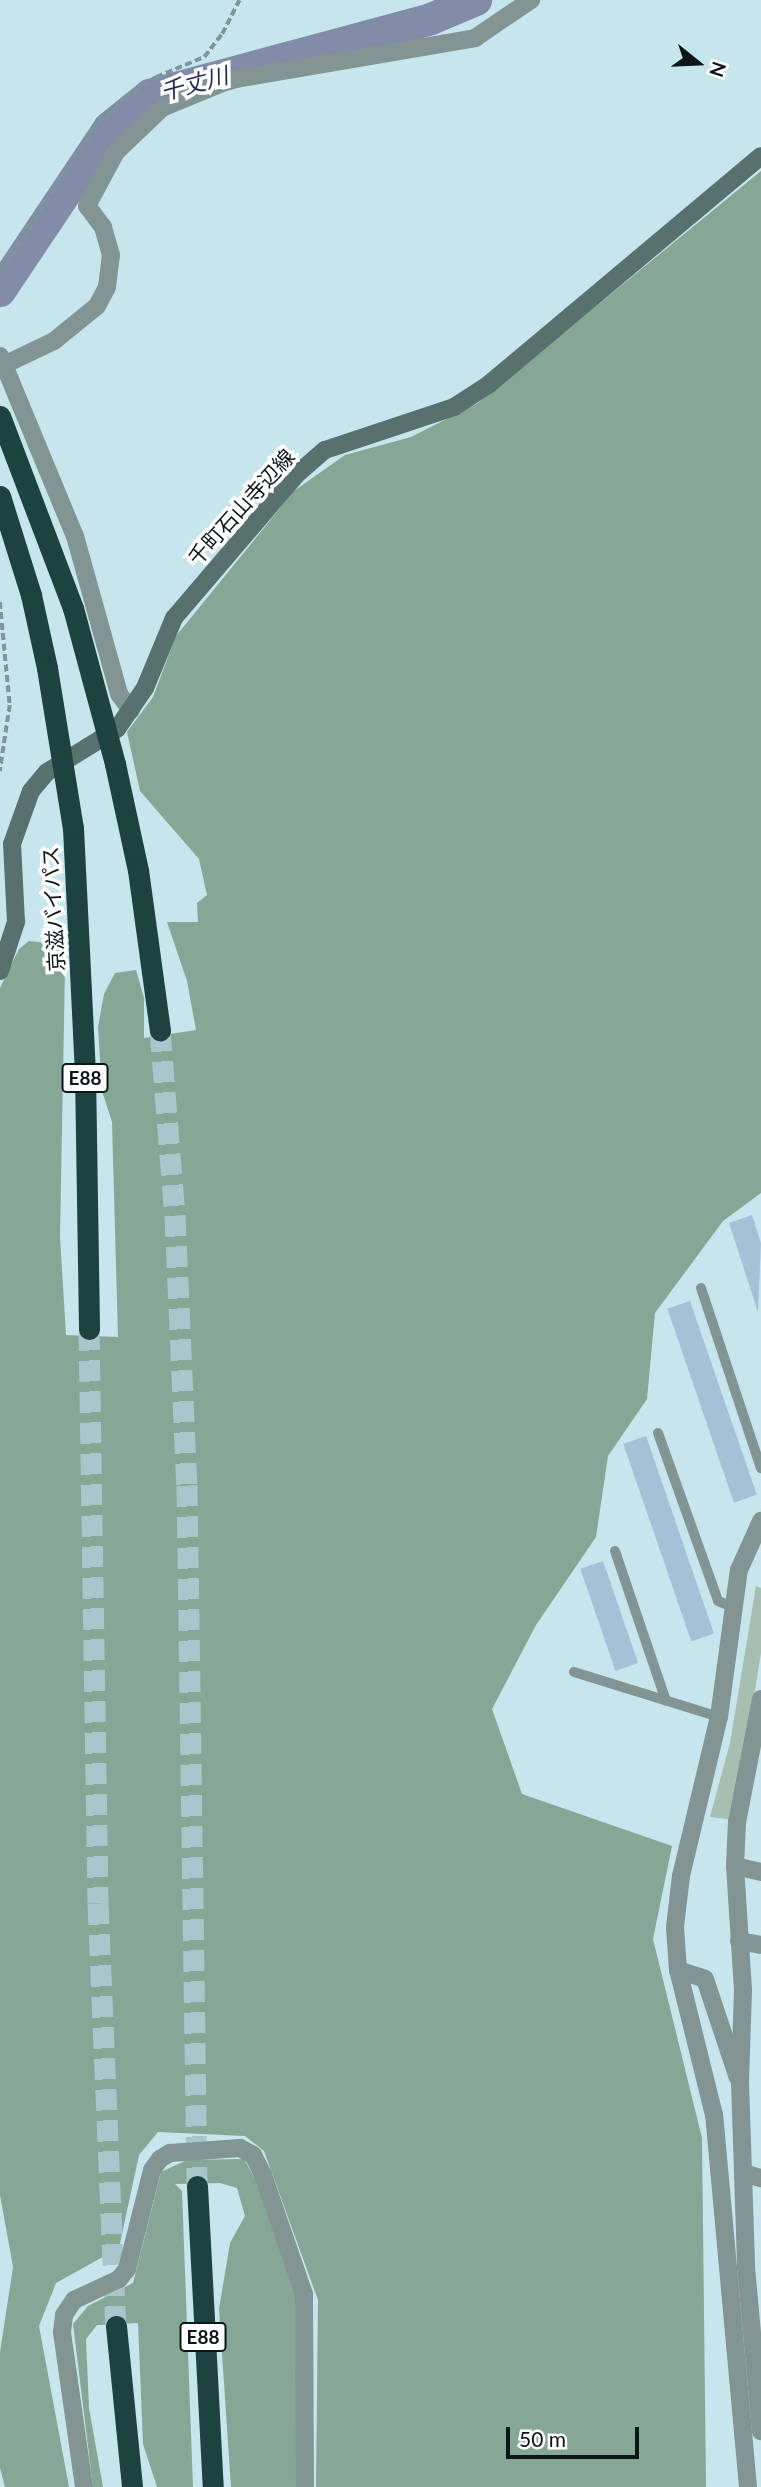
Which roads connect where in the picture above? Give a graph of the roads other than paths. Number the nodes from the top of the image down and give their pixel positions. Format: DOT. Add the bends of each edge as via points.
graph roads {
  1 [pos="531,0"];
  2 [pos="761,156"];
  3 [pos="2,360"];
  4 [pos="0,416"];
  5 [pos="0,496"];
  6 [pos="131,710"];
  7 [pos="0,971"];
  8 [pos="160,1030"];
  9 [pos="701,1288"];
  10 [pos="89,1329"];
  11 [pos="658,1433"];
  12 [pos="761,1468"];
  13 [pos="761,1521"];
  14 [pos="615,1551"];
  15 [pos="733,1608"];
  16 [pos="574,1672"];
  17 [pos="761,1699"];
  18 [pos="666,1701"];
  19 [pos="719,1717"];
  20 [pos="735,1866"];
  21 [pos="761,1872"];
  22 [pos="740,1941"];
  23 [pos="761,1945"];
  24 [pos="678,1970"];
  25 [pos="740,2082"];
  26 [pos="743,2173"];
  27 [pos="761,2178"];
  28 [pos="197,2186"];
  29 [pos="753,2269"];
  30 [pos="116,2326"];
  31 [pos="757,2364"];
  32 [pos="761,2431"];
  33 [pos="83,2487"];
  34 [pos="132,2487"];
  35 [pos="213,2487"];
  36 [pos="305,2487"];
  37 [pos="748,2487"];
  1 -- 3 [label="street" via="475,38 230,80 162,108 116,152 87,206 103,227 111,255 107,287 97,306 54,341"];
  2 -- 6 [label="main road, 千町石山寺辺線" via="488,385 454,407 324,450 296,475 174,618"];
  3 -- 6 [label="street" via="75,536 119,694"];
  4 -- 8 [label="highway, bridge" via="73,608 115,764 138,870"];
  5 -- 10 [label="highway, 京滋バイパス / E88, bridge" via="31,595 74,828"];
  6 -- 7 [label="main road, 千町石山寺辺線" via="117,729 47,772 31,791 12,844 16,922"];
  9 -- 12 [label="lane"];
  11 -- 15 [label="lane" via="718,1601"];
  13 -- 15 [label="street" via="739,1570"];
  14 -- 18 [label="lane"];
  15 -- 19 [label="street"];
  16 -- 18 [label="lane"];
  17 -- 20 [label="street" via="737,1822"];
  18 -- 19 [label="lane"];
  19 -- 24 [label="street" via="681,1876 675,1927"];
  20 -- 21 [label="street"];
  20 -- 22 [label="street"];
  22 -- 23 [label="street"];
  22 -- 25 [label="street"];
  24 -- 25 [label="street" via="705,1979 729,2061"];
  24 -- 37 [label="street" via="714,2115"];
  25 -- 26 [label="street"];
  26 -- 27 [label="street"];
  26 -- 29 [label="street"];
  28 -- 35 [label="highway, E88"];
  29 -- 31 [label="street"];
  30 -- 34 [label="highway"];
  31 -- 32 [label="street"];
  33 -- 36 [label="street" via="62,2332 64,2315 74,2300 119,2279 127,2269 152,2170 160,2159 170,2153 240,2148 253,2155 263,2175 304,2294"];
}
